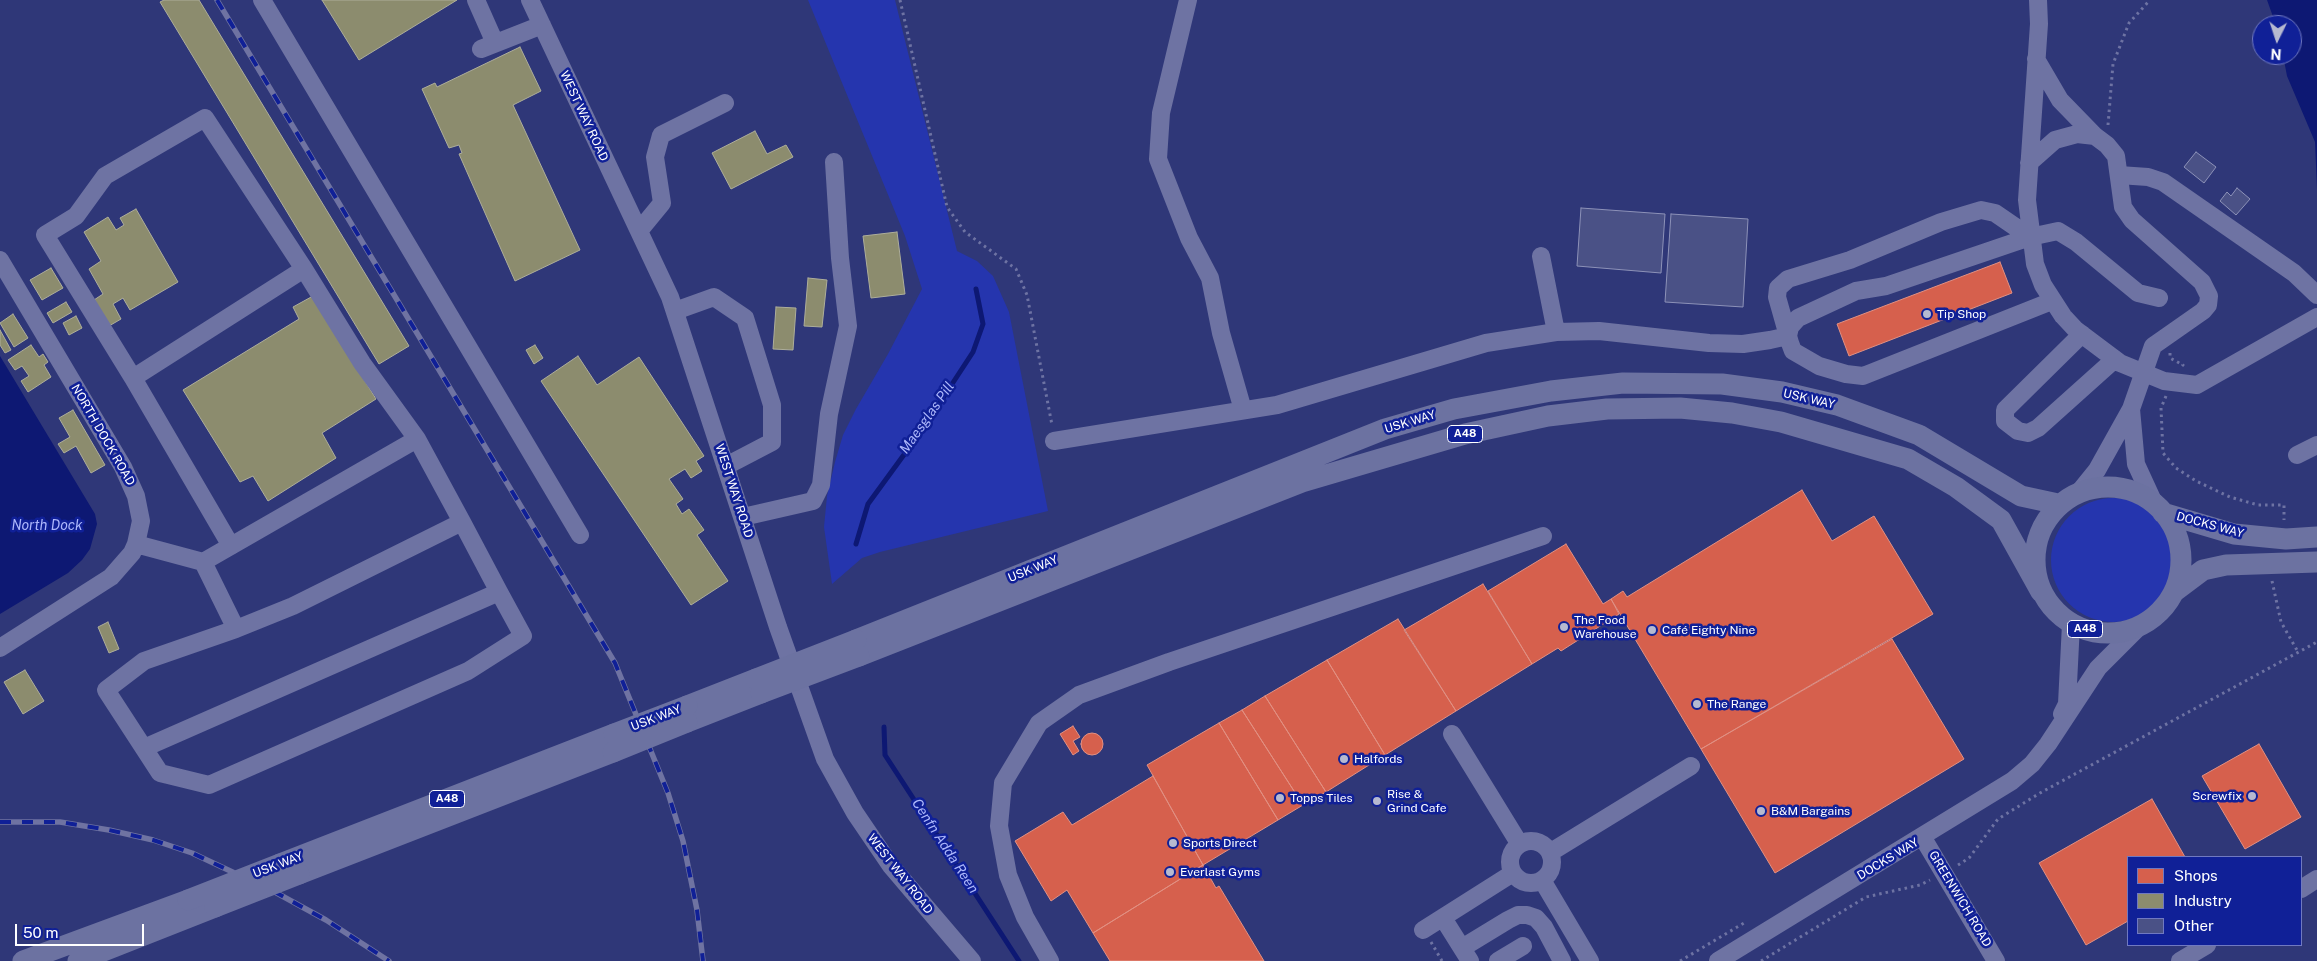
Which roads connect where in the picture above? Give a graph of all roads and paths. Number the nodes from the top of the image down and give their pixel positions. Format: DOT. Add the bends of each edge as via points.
graph roads {
  1 [pos="262,0"];
  2 [pos="476,0"];
  3 [pos="530,0"];
  4 [pos="900,0"];
  5 [pos="1188,0"];
  6 [pos="2038,0"];
  7 [pos="2150,0"];
  8 [pos="542,26"];
  9 [pos="2036,59"];
  10 [pos="725,103"];
  11 [pos="2101,140"];
  12 [pos="834,162"];
  13 [pos="2029,163"];
  14 [pos="2119,175"];
  15 [pos="639,231"];
  16 [pos="2030,237"];
  17 [pos="1540,256"];
  18 [pos="0,260"];
  19 [pos="304,269"];
  20 [pos="2317,295"];
  21 [pos="2159,298"];
  22 [pos="2052,301"];
  23 [pos="675,311"];
  24 [pos="2317,317"];
  25 [pos="1556,332"];
  26 [pos="2082,334"];
  27 [pos="2168,335"];
  28 [pos="1788,336"];
  29 [pos="2114,359"];
  30 [pos="2142,372"];
  31 [pos="133,378"];
  32 [pos="2173,382"];
  33 [pos="2131,409"];
  34 [pos="1244,410"];
  35 [pos="418,440"];
  36 [pos="1054,441"];
  37 [pos="2317,445"];
  38 [pos="2297,455"];
  39 [pos="726,466"];
  40 [pos="2080,491"];
  41 [pos="2058,504"];
  42 [pos="2158,507"];
  43 [pos="743,517"];
  44 [pos="462,522"];
  45 [pos="580,535"];
  46 [pos="1543,536"];
  47 [pos="2317,537"];
  48 [pos="2286,539"];
  49 [pos="136,544"];
  50 [pos="231,546"];
  51 [pos="203,562"];
  52 [pos="2317,562"];
  53 [pos="2270,565"];
  54 [pos="2175,591"];
  55 [pos="499,592"];
  56 [pos="2041,592"];
  57 [pos="2071,624"];
  58 [pos="2139,627"];
  59 [pos="236,629"];
  60 [pos="2317,642"];
  61 [pos="0,648"];
  62 [pos="857,648"];
  63 [pos="2298,652"];
  64 [pos="1452,734"];
  65 [pos="614,743"];
  66 [pos="2048,744"];
  67 [pos="144,748"];
  68 [pos="1691,766"];
  69 [pos="1922,838"];
  70 [pos="1519,844"];
  71 [pos="1550,852"];
  72 [pos="1512,873"];
  73 [pos="1944,873"];
  74 [pos="2317,879"];
  75 [pos="1542,880"];
  76 [pos="2302,888"];
  77 [pos="1443,918"];
  78 [pos="1423,930"];
  79 [pos="1522,946"];
  80 [pos="2205,946"];
  81 [pos="1467,956"];
  82 [pos="23,961"];
  83 [pos="78,961"];
  84 [pos="972,961"];
  85 [pos="1050,961"];
  86 [pos="1498,961"];
  87 [pos="1562,961"];
  88 [pos="1590,961"];
  89 [pos="1718,961"];
  90 [pos="1761,961"];
  91 [pos="1996,961"];
  92 [pos="2180,961"];
  1 -- 45 [label="street"];
  2 -- 8 [label="street" via="488,46"];
  3 -- 8 [label="street, WEST WAY ROAD"];
  4 -- 36 [label="path" via="947,207 964,232 1016,269 1027,295"];
  5 -- 34 [label="street" via="1161,113 1158,159 1210,278 1221,333"];
  6 -- 9 [label="street"];
  7 -- 11 [label="path" via="2129,23 2113,64"];
  8 -- 15 [label="street, WEST WAY ROAD"];
  9 -- 11 [label="street" via="2060,100"];
  9 -- 13 [label="street"];
  10 -- 15 [label="street" via="661,135 655,157 662,202"];
  11 -- 13 [label="street" via="2077,134 2055,140"];
  11 -- 14 [label="street" via="2116,156"];
  12 -- 43 [label="street" via="848,326 829,414 821,485 813,500"];
  13 -- 16 [label="street"];
  14 -- 20 [label="street" via="2148,177 2162,182 2294,274"];
  14 -- 27 [label="street" via="2123,207 2132,220 2202,282 2209,296 2203,311"];
  15 -- 23 [label="street, WEST WAY ROAD"];
  16 -- 21 [label="street" via="2058,231 2138,292"];
  16 -- 22 [label="street" via="2035,264"];
  16 -- 28 [label="street" via="1886,286 1848,294 1798,318 1790,327"];
  16 -- 28 [label="street" via="1995,213 1981,210 1941,222 1850,260 1788,279 1778,288 1777,297"];
  17 -- 25 [label="street"];
  18 -- 49 [label="street, NORTH DOCK ROAD" via="132,485 140,511"];
  19 -- 31 [label="street"];
  19 -- 31 [label="street" via="205,118 105,176 76,216 45,235"];
  19 -- 35 [label="street" via="362,363"];
  22 -- 26 [label="street"];
  22 -- 28 [label="street" via="1864,376 1840,372 1806,360 1793,351"];
  23 -- 39 [label="street, WEST WAY ROAD"];
  23 -- 39 [label="street" via="714,297 745,318 772,405 772,442"];
  24 -- 32 [label="street" via="2197,385"];
  25 -- 28 [label="street" via="1599,331 1743,344"];
  25 -- 34 [label="street" via="1486,343 1277,405"];
  26 -- 29 [label="street"];
  26 -- 29 [label="street" via="2010,402 2005,410 2005,421 2018,431 2028,433 2038,428"];
  27 -- 30 [label="street" via="2153,346"];
  27 -- 32 [label="path" via="2170,358 2183,364"];
  29 -- 30 [label="street"];
  30 -- 32 [label="street"];
  30 -- 33 [label="street"];
  31 -- 50 [label="street"];
  32 -- 48 [label="path" via="2161,408 2163,453 2181,471 2230,497 2258,505 2284,505"];
  33 -- 40 [label="street" via="2097,470"];
  33 -- 42 [label="street" via="2136,464"];
  34 -- 36 [label="street"];
  35 -- 44 [label="street"];
  35 -- 50 [label="street"];
  37 -- 38 [label="street"];
  39 -- 43 [label="street, WEST WAY ROAD"];
  40 -- 41 [label="main road, A48"];
  40 -- 42 [label="main road, A48" via="2106,486 2130,489"];
  41 -- 56 [label="main road, A48" via="2046,518 2036,542 2034,568"];
  41 -- 62 [label="main road, USK WAY / A48" via="2021,496 1919,435 1837,405 1782,392 1722,384 1623,383 1551,391 1454,409 1385,429 1270,473"];
  42 -- 48 [label="main road, DOCKS WAY / A48" via="2234,534"];
  42 -- 54 [label="main road, A48" via="2174,527 2182,552 2180,578"];
  43 -- 84 [label="street, WEST WAY ROAD" via="818,740 842,791 890,866"];
  44 -- 55 [label="street"];
  44 -- 59 [label="street" via="293,606"];
  46 -- 85 [label="street" via="1079,695 1039,723 1003,783 999,826 1008,875"];
  47 -- 48 [label="main road, DOCKS WAY / A48"];
  49 -- 51 [label="street"];
  49 -- 61 [label="street, NORTH DOCK ROAD" via="126,562 104,583"];
  50 -- 51 [label="street"];
  51 -- 59 [label="street"];
  52 -- 53 [label="main road, A48"];
  53 -- 54 [label="main road, A48" via="2226,564 2203,570"];
  53 -- 63 [label="path" via="2281,622"];
  54 -- 58 [label="main road, A48" via="2160,612"];
  55 -- 67 [label="street"];
  55 -- 67 [label="street" via="523,636 468,671 209,785 160,773"];
  56 -- 57 [label="main road, A48" via="2051,608"];
  56 -- 62 [label="main road, USK WAY / A48" via="2001,520 1956,487 1908,459 1781,422 1732,413 1680,408 1607,409 1548,416 1464,434 1302,482"];
  57 -- 58 [label="main road, A48" via="2095,633 2114,634"];
  57 -- 66 [label="street, DOCKS WAY" via="2067,704"];
  58 -- 66 [label="street, DOCKS WAY" via="2098,668"];
  59 -- 67 [label="street" via="144,661 106,690"];
  60 -- 63 [label="path"];
  62 -- 65 [label="main road, USK WAY / A48, bridge"];
  63 -- 73 [label="path" via="1998,819 1969,858"];
  64 -- 70 [label="street"];
  65 -- 82 [label="main road, USK WAY / A48, bridge"];
  65 -- 83 [label="main road, USK WAY / A48, bridge" via="299,874"];
  66 -- 69 [label="street, DOCKS WAY" via="2012,781"];
  68 -- 71 [label="street"];
  69 -- 73 [label="street, GREENWICH ROAD"];
  69 -- 89 [label="street, DOCKS WAY"];
  70 -- 71 [label="street" via="1533,840"];
  70 -- 72 [label="street" via="1511,854"];
  71 -- 75 [label="street" via="1551,871"];
  72 -- 75 [label="street" via="1523,881 1536,883"];
  72 -- 77 [label="street"];
  73 -- 90 [label="path" via="1920,886 1866,897"];
  73 -- 91 [label="street, GREENWICH ROAD"];
  74 -- 76 [label="street"];
  75 -- 88 [label="street"];
  77 -- 78 [label="street"];
  77 -- 81 [label="street"];
  79 -- 86 [label="street"];
  80 -- 92 [label="street"];
  81 -- 87 [label="street" via="1508,920 1527,915 1536,918 1544,927"];
}
